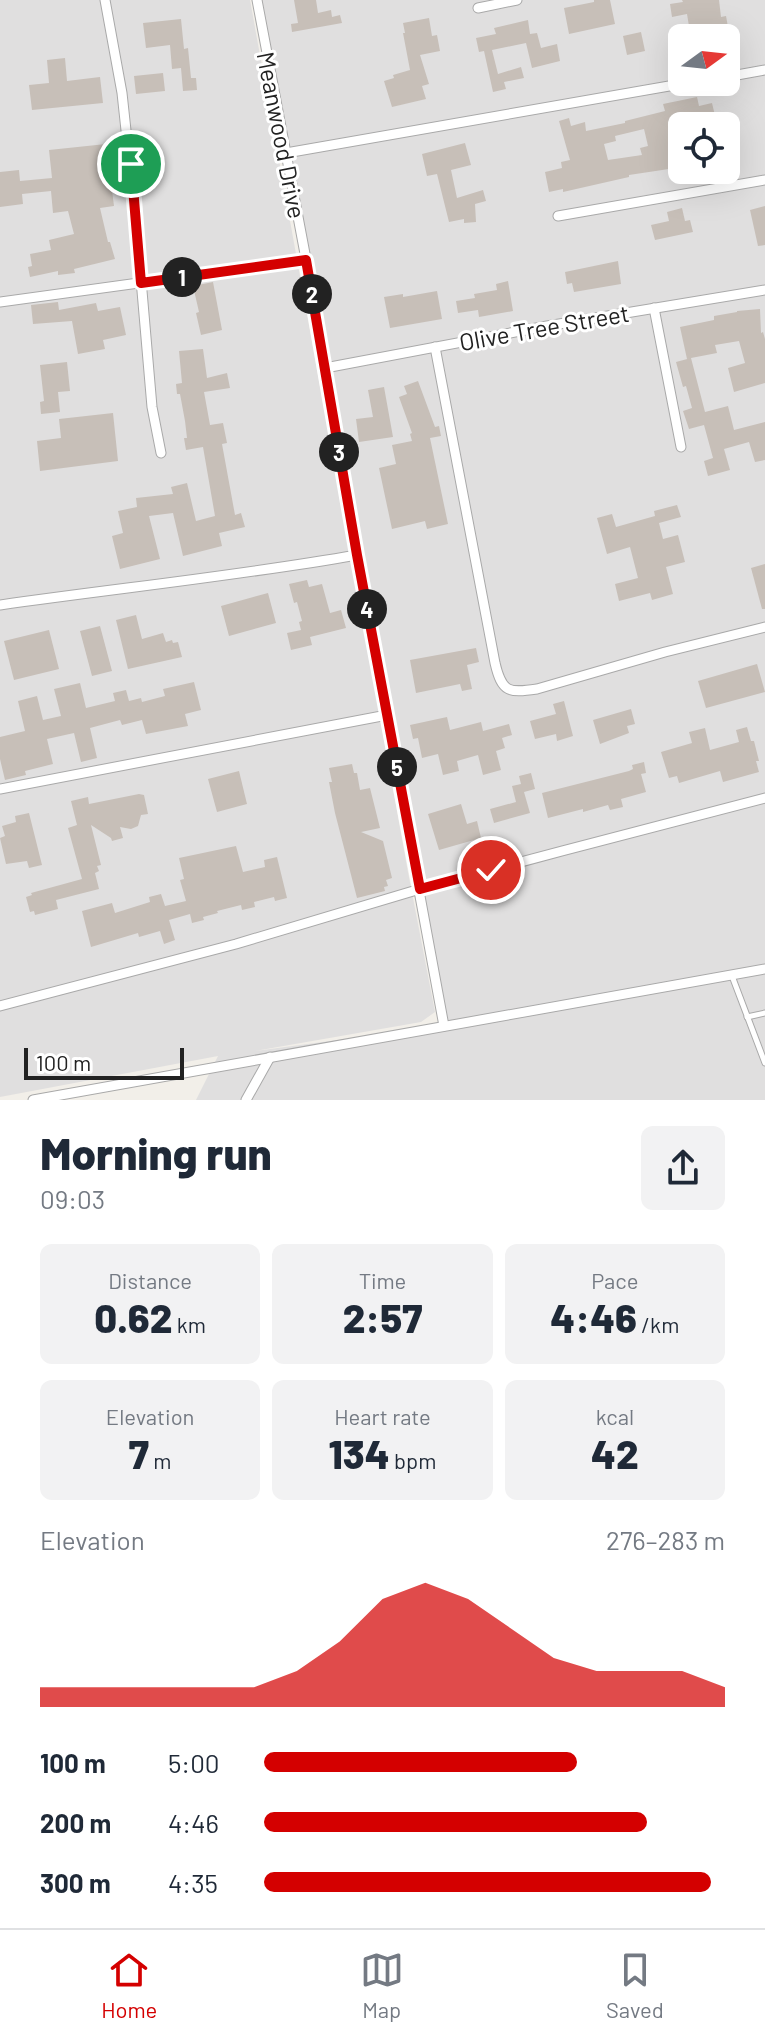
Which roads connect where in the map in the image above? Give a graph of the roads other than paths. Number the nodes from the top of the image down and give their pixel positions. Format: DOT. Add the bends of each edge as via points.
graph roads {
  1 [pos="105,0"];
  2 [pos="257,0"];
  3 [pos="517,0"];
  4 [pos="478,8"];
  5 [pos="765,70"];
  6 [pos="740,74"];
  7 [pos="668,86"];
  8 [pos="286,153"];
  9 [pos="765,180"];
  10 [pos="558,216"];
  11 [pos="306,260"];
  12 [pos="141,283"];
  13 [pos="765,290"];
  14 [pos="0,302"];
  15 [pos="654,308"];
  16 [pos="435,347"];
  17 [pos="325,368"];
  18 [pos="681,447"];
  19 [pos="161,453"];
  20 [pos="357,555"];
  21 [pos="0,605"];
  22 [pos="765,627"];
  23 [pos="387,715"];
  24 [pos="0,789"];
  25 [pos="765,798"];
  26 [pos="420,889"];
  27 [pos="765,969"];
  28 [pos="732,975"];
  29 [pos="0,1006"];
  30 [pos="765,1013"];
  31 [pos="747,1017"];
  32 [pos="444,1026"];
  33 [pos="270,1057"];
  34 [pos="765,1063"];
  35 [pos="33,1100"];
  36 [pos="246,1100"];
  1 -- 12 [label="street" via="122,93"];
  2 -- 8 [label="street, Meanwood Drive"];
  3 -- 4 [label="street"];
  5 -- 6 [label="street"];
  7 -- 8 [label="street"];
  8 -- 11 [label="street, Meanwood Drive"];
  9 -- 10 [label="street"];
  11 -- 12 [label="street"];
  11 -- 17 [label="street, Meanwood Drive"];
  12 -- 14 [label="street"];
  12 -- 19 [label="street"];
  13 -- 15 [label="street, Olive Tree Street"];
  15 -- 16 [label="street, Olive Tree Street"];
  15 -- 18 [label="street"];
  16 -- 17 [label="street, Olive Tree Street"];
  16 -- 22 [label="street" via="495,663 508,690 537,689"];
  17 -- 20 [label="street, Meanwood Drive"];
  20 -- 21 [label="street"];
  20 -- 23 [label="street, Meanwood Drive"];
  23 -- 24 [label="street"];
  23 -- 26 [label="street, Meanwood Drive"];
  25 -- 26 [label="street"];
  26 -- 29 [label="street"];
  26 -- 32 [label="street, Meanwood Drive"];
  27 -- 28 [label="street"];
  28 -- 31 [label="lane"];
  28 -- 32 [label="street"];
  30 -- 31 [label="lane"];
  31 -- 34 [label="lane"];
  32 -- 33 [label="street"];
  33 -- 35 [label="street"];
  33 -- 36 [label="street"];
}
